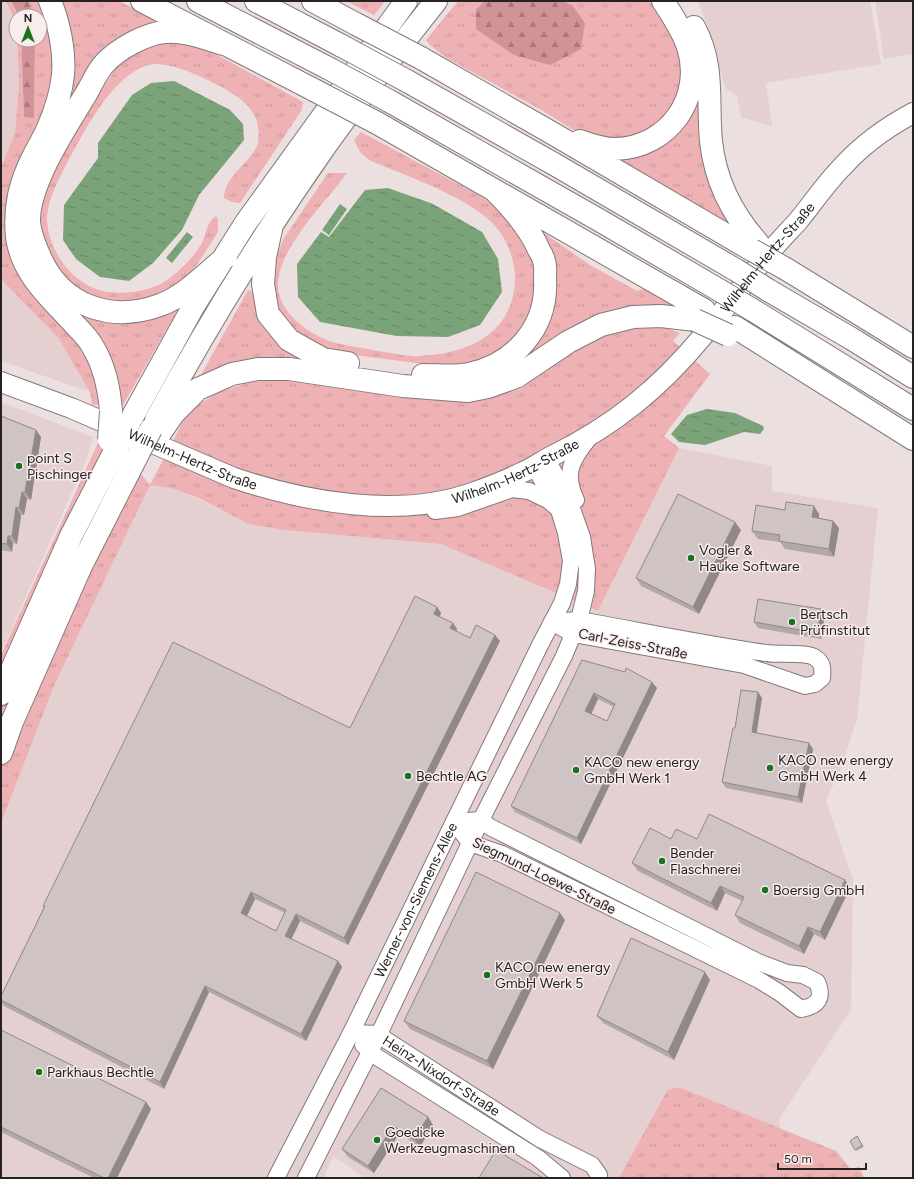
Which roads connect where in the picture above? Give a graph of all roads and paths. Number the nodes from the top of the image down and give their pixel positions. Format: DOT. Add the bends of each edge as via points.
graph roads {
  1 [pos="50,1"];
  2 [pos="142,1"];
  3 [pos="198,1"];
  4 [pos="256,1"];
  5 [pos="313,1"];
  6 [pos="406,1"];
  7 [pos="436,1"];
  8 [pos="663,1"];
  9 [pos="681,1"];
  10 [pos="227,45"];
  11 [pos="913,113"];
  12 [pos="552,133"];
  13 [pos="496,192"];
  14 [pos="272,225"];
  15 [pos="755,246"];
  16 [pos="226,257"];
  17 [pos="700,315"];
  18 [pos="913,347"];
  19 [pos="913,377"];
  20 [pos="1,382"];
  21 [pos="913,409"];
  22 [pos="155,431"];
  23 [pos="592,434"];
  24 [pos="913,439"];
  25 [pos="114,442"];
  26 [pos="540,463"];
  27 [pos="401,505"];
  28 [pos="559,510"];
  29 [pos="587,569"];
  30 [pos="552,622"];
  31 [pos="576,627"];
  32 [pos="746,658"];
  33 [pos="1,694"];
  34 [pos="1,753"];
  35 [pos="481,820"];
  36 [pos="454,822"];
  37 [pos="470,843"];
  38 [pos="644,904"];
  39 [pos="636,920"];
  40 [pos="351,1033"];
  41 [pos="379,1034"];
  42 [pos="370,1052"];
  43 [pos="276,1178"];
  44 [pos="306,1178"];
  45 [pos="562,1178"];
  46 [pos="598,1178"];
  1 -- 25 [label="highway, bridge" via="62,47 63,75 48,129 22,181 17,199 17,238 20,252 39,288 93,346 102,364 108,385"];
  2 -- 10 [label="highway"];
  3 -- 21 [label="highway, bridge" via="392,102 599,220 720,290"];
  4 -- 19 [label="highway, bridge" via="407,81 561,168"];
  5 -- 12 [label="highway, bridge" via="421,58"];
  6 -- 16 [label="highway" via="246,224"];
  7 -- 14 [label="highway" via="326,145"];
  8 -- 12 [label="highway" via="688,46 692,72 691,87 686,101 670,127 644,143 615,149"];
  9 -- 15 [label="highway" via="703,45 708,63 714,164 731,207"];
  10 -- 13 [label="highway, bridge" via="377,123"];
  10 -- 16 [label="highway" via="180,33 165,32 141,38 104,63 48,161 32,198 29,220 34,245 46,270 58,285 85,304 111,312 135,312 172,300"];
  11 -- 23 [label="main road, Wilhelm-Hertz-Straße" via="877,135 844,165 678,365 643,398"];
  12 -- 15 [label="highway"];
  13 -- 14 [label="highway" via="533,236 544,260 544,300 540,317 524,344 497,365 467,374 413,374 323,359 289,340 268,314 263,284 264,257"];
  13 -- 17 [label="highway"];
  14 -- 22 [label="highway" via="201,340"];
  15 -- 18 [label="highway, bridge" via="786,270"];
  16 -- 25 [label="highway, bridge" via="193,307 130,421"];
  17 -- 22 [label="highway" via="633,317 601,325 568,342 516,377 468,391 404,386 289,369 258,369 232,374 198,389"];
  17 -- 24 [label="highway" via="759,343"];
  20 -- 27 [label="main road, Wilhelm-Hertz-Straße" via="71,408 255,485 339,503"];
  22 -- 34 [label="highway, bridge" via="139,455 80,566"];
  23 -- 26 [label="main road, Wilhelm-Hertz-Straße"];
  23 -- 29 [label="street" via="576,455 570,481 588,534 590,555"];
  25 -- 33 [label="highway" via="103,472"];
  26 -- 27 [label="main road, Wilhelm-Hertz-Straße" via="472,493"];
  26 -- 28 [label="street, Werner-von-Siemens-Allee"];
  26 -- 29 [label="street" via="571,506 582,537"];
  27 -- 28 [label="street" via="425,512 458,508 512,489 529,491 548,500"];
  28 -- 30 [label="street, Werner-von-Siemens-Allee" via="571,561 568,584"];
  29 -- 31 [label="street, Werner-von-Siemens-Allee" via="586,591"];
  30 -- 31 [label="street, Carl-Zeiss-Straße"];
  30 -- 36 [label="street, Werner-von-Siemens-Allee"];
  31 -- 32 [label="street, Carl-Zeiss-Straße"];
  31 -- 35 [label="street, Werner-von-Siemens-Allee" via="564,656"];
  35 -- 36 [label="street, Siegmund-Loewe-Straße"];
  35 -- 37 [label="street, Werner-von-Siemens-Allee"];
  35 -- 38 [label="street, Siegmund-Loewe-Straße" via="490,827"];
  36 -- 37 [label="street, Siegmund-Loewe-Straße"];
  36 -- 40 [label="street, Werner-von-Siemens-Allee"];
  37 -- 39 [label="street, Siegmund-Loewe-Straße" via="502,854"];
  37 -- 41 [label="street, Werner-von-Siemens-Allee"];
  38 -- 39 [label="street"];
  38 -- 39 [label="street, Siegmund-Loewe-Straße" via="758,962 803,975 817,982 821,990 819,1001 801,1009 759,980"];
  40 -- 41 [label="street, Heinz-Nixdorf-Straße"];
  40 -- 42 [label="street, Heinz-Nixdorf-Straße"];
  40 -- 43 [label="street, Werner-von-Siemens-Allee"];
  41 -- 42 [label="street, Werner-von-Siemens-Allee"];
  41 -- 46 [label="street, Heinz-Nixdorf-Straße" via="540,1139 592,1165"];
  42 -- 44 [label="street, Werner-von-Siemens-Allee"];
  42 -- 45 [label="street, Heinz-Nixdorf-Straße" via="538,1158"];
}
